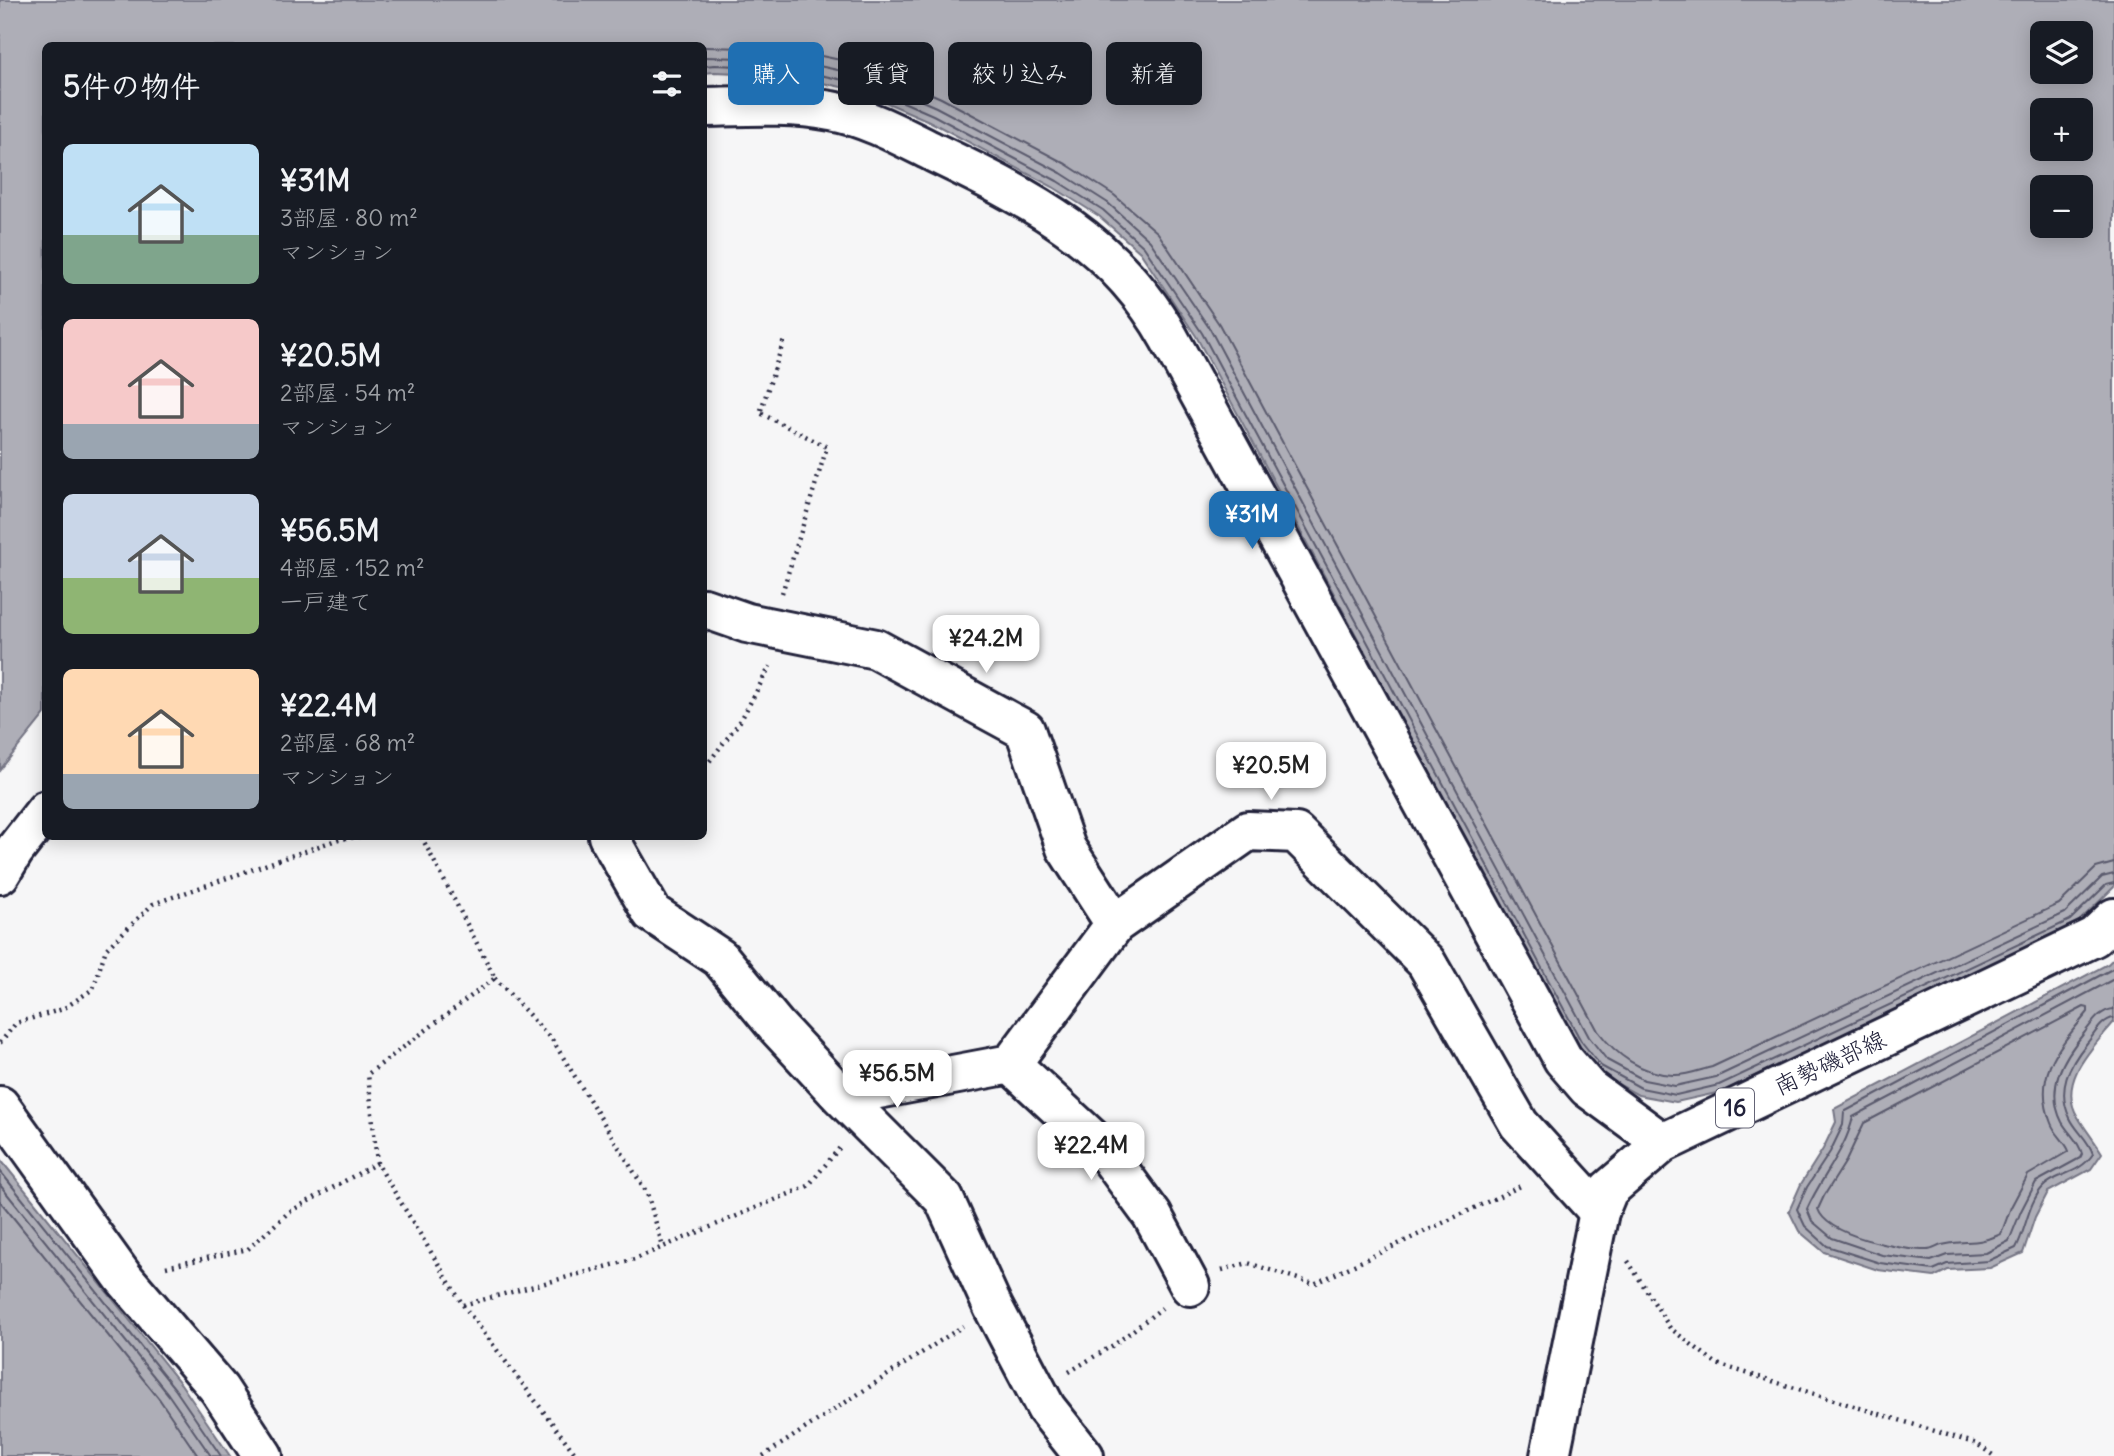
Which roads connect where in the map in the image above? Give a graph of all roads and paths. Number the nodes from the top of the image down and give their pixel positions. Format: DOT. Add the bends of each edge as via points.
graph roads {
  1 [pos="707,107"];
  2 [pos="785,337"];
  3 [pos="707,609"];
  4 [pos="780,629"];
  5 [pos="707,763"];
  6 [pos="42,815"];
  7 [pos="336,840"];
  8 [pos="423,840"];
  9 [pos="610,840"];
  10 [pos="0,874"];
  11 [pos="2114,918"];
  12 [pos="1115,924"];
  13 [pos="495,978"];
  14 [pos="0,1043"];
  15 [pos="1011,1064"];
  16 [pos="0,1106"];
  17 [pos="852,1107"];
  18 [pos="1664,1143"];
  19 [pos="377,1163"];
  20 [pos="1559,1168"];
  21 [pos="1599,1212"];
  22 [pos="663,1247"];
  23 [pos="123,1277"];
  24 [pos="1190,1286"];
  25 [pos="464,1305"];
  26 [pos="993,1307"];
  27 [pos="1038,1391"];
  28 [pos="262,1456"];
  29 [pos="577,1456"];
  30 [pos="763,1456"];
  31 [pos="1084,1456"];
  32 [pos="1550,1456"];
  33 [pos="1994,1456"];
  1 -- 18 [label="street" via="834,111 890,131 1014,191 1065,224 1125,274 1164,327 1563,1059 1588,1088"];
  2 -- 4 [label="path" via="760,413 827,447"];
  3 -- 4 [label="street"];
  4 -- 5 [label="path" via="741,720"];
  4 -- 12 [label="street" via="876,649 1025,730 1066,848"];
  6 -- 10 [label="street"];
  7 -- 14 [label="path" via="153,904 106,948 93,989 63,1009 16,1023"];
  8 -- 13 [label="path"];
  9 -- 17 [label="street" via="652,913 720,958"];
  11 -- 18 [label="street, 南勢磯部線 / 16" via="2094,937"];
  12 -- 15 [label="street"];
  12 -- 20 [label="street" via="1248,831 1296,833 1426,962 1519,1124"];
  13 -- 19 [label="path" via="368,1074"];
  13 -- 22 [label="path" via="553,1041 647,1193"];
  15 -- 17 [label="street"];
  15 -- 24 [label="street" via="1105,1151 1152,1215"];
  16 -- 23 [label="street"];
  17 -- 22 [label="path" via="808,1186"];
  17 -- 26 [label="street" via="944,1199"];
  18 -- 21 [label="street, 南勢磯部線 / 16" via="1608,1190"];
  19 -- 23 [label="path" via="289,1212 248,1249"];
  19 -- 25 [label="path"];
  20 -- 21 [label="street"];
  20 -- 24 [label="path" via="1314,1284 1248,1263 1205,1275"];
  21 -- 32 [label="street, 南勢磯部線 / 16"];
  21 -- 33 [label="path" via="1670,1328 1717,1364 1935,1430 1977,1444"];
  22 -- 25 [label="path" via="635,1259"];
  23 -- 28 [label="street" via="219,1389"];
  24 -- 27 [label="path" via="1115,1344"];
  25 -- 29 [label="path"];
  26 -- 27 [label="street"];
  26 -- 30 [label="path"];
  27 -- 31 [label="street"];
}
